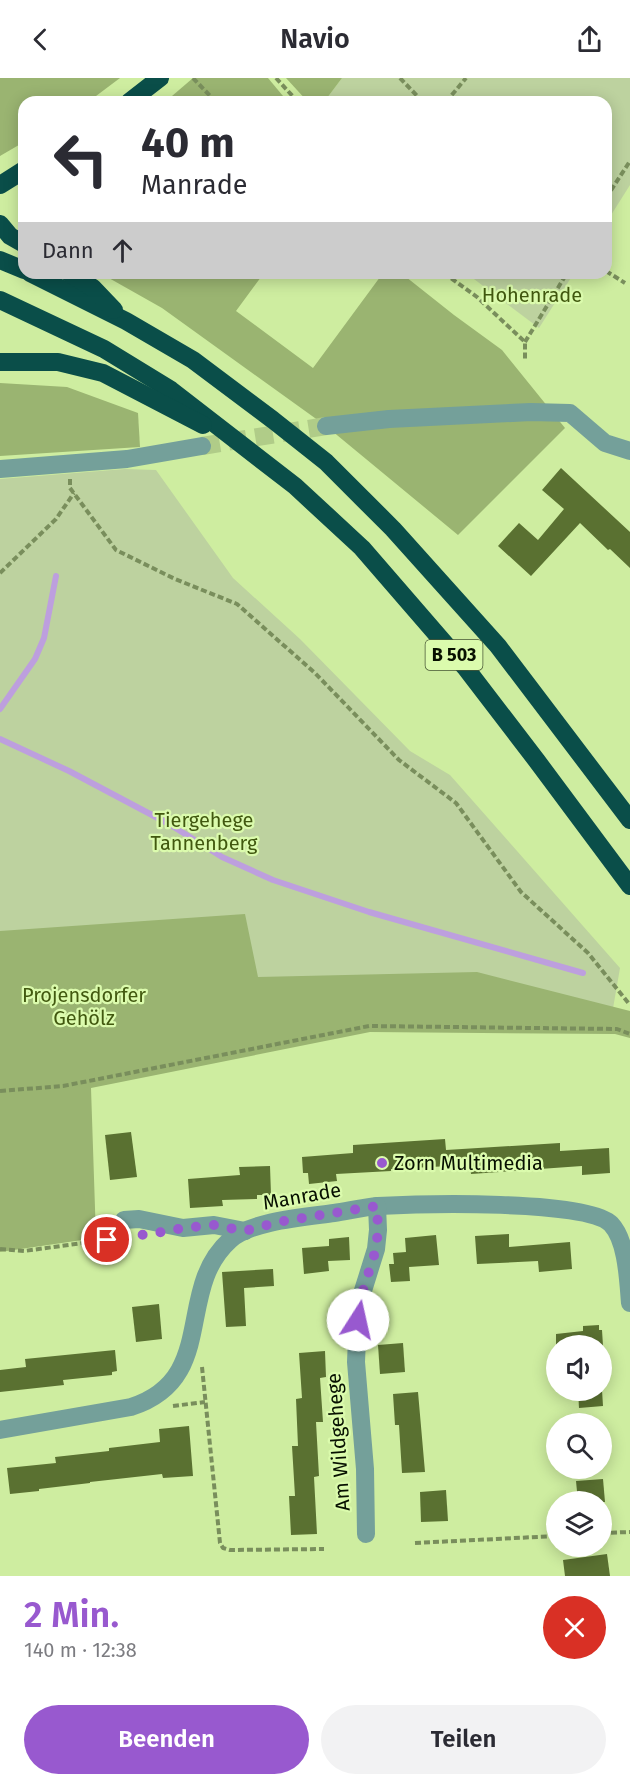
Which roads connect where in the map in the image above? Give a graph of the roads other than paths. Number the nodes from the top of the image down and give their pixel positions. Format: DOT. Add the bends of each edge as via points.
graph roads {
  1 [pos="160,78"];
  2 [pos="137,96"];
  3 [pos="18,174"];
  4 [pos="3,184"];
  5 [pos="0,224"];
  6 [pos="18,241"];
  7 [pos="0,260"];
  8 [pos="18,268"];
  9 [pos="42,279"];
  10 [pos="79,279"];
  11 [pos="0,300"];
  12 [pos="126,321"];
  13 [pos="0,362"];
  14 [pos="326,426"];
  15 [pos="202,446"];
  16 [pos="250,449"];
  17 [pos="630,451"];
  18 [pos="0,469"];
  19 [pos="630,820"];
  20 [pos="630,886"];
  21 [pos="377,1206"];
  22 [pos="124,1228"];
  23 [pos="245,1231"];
  24 [pos="630,1303"];
  25 [pos="0,1430"];
  26 [pos="366,1534"];
  1 -- 2 [label="highway"];
  3 -- 4 [label="highway"];
  5 -- 6 [label="highway"];
  7 -- 8 [label="highway"];
  9 -- 12 [label="highway, B 503"];
  10 -- 12 [label="highway"];
  11 -- 16 [label="highway, B 503" via="104,349 162,384"];
  12 -- 19 [label="highway, B 503" via="193,360 326,462 393,529 498,646"];
  13 -- 16 [label="highway, B 503" via="58,362 103,373"];
  14 -- 17 [label="street" via="388,419 570,413 605,443"];
  15 -- 18 [label="street" via="127,459"];
  16 -- 20 [label="highway, B 503" via="370,556 465,667"];
  21 -- 23 [label="street, Manrade"];
  21 -- 24 [label="street, Manrade" via="489,1204 570,1210 603,1218 611,1224 623,1249"];
  21 -- 26 [label="street, Am Wildgehege" via="376,1249 361,1297 356,1362"];
  22 -- 23 [label="street" via="139,1219 183,1228 214,1225"];
  23 -- 25 [label="street, Manrade" via="221,1249 205,1276 188,1351 182,1367 163,1390 138,1404"];
}
